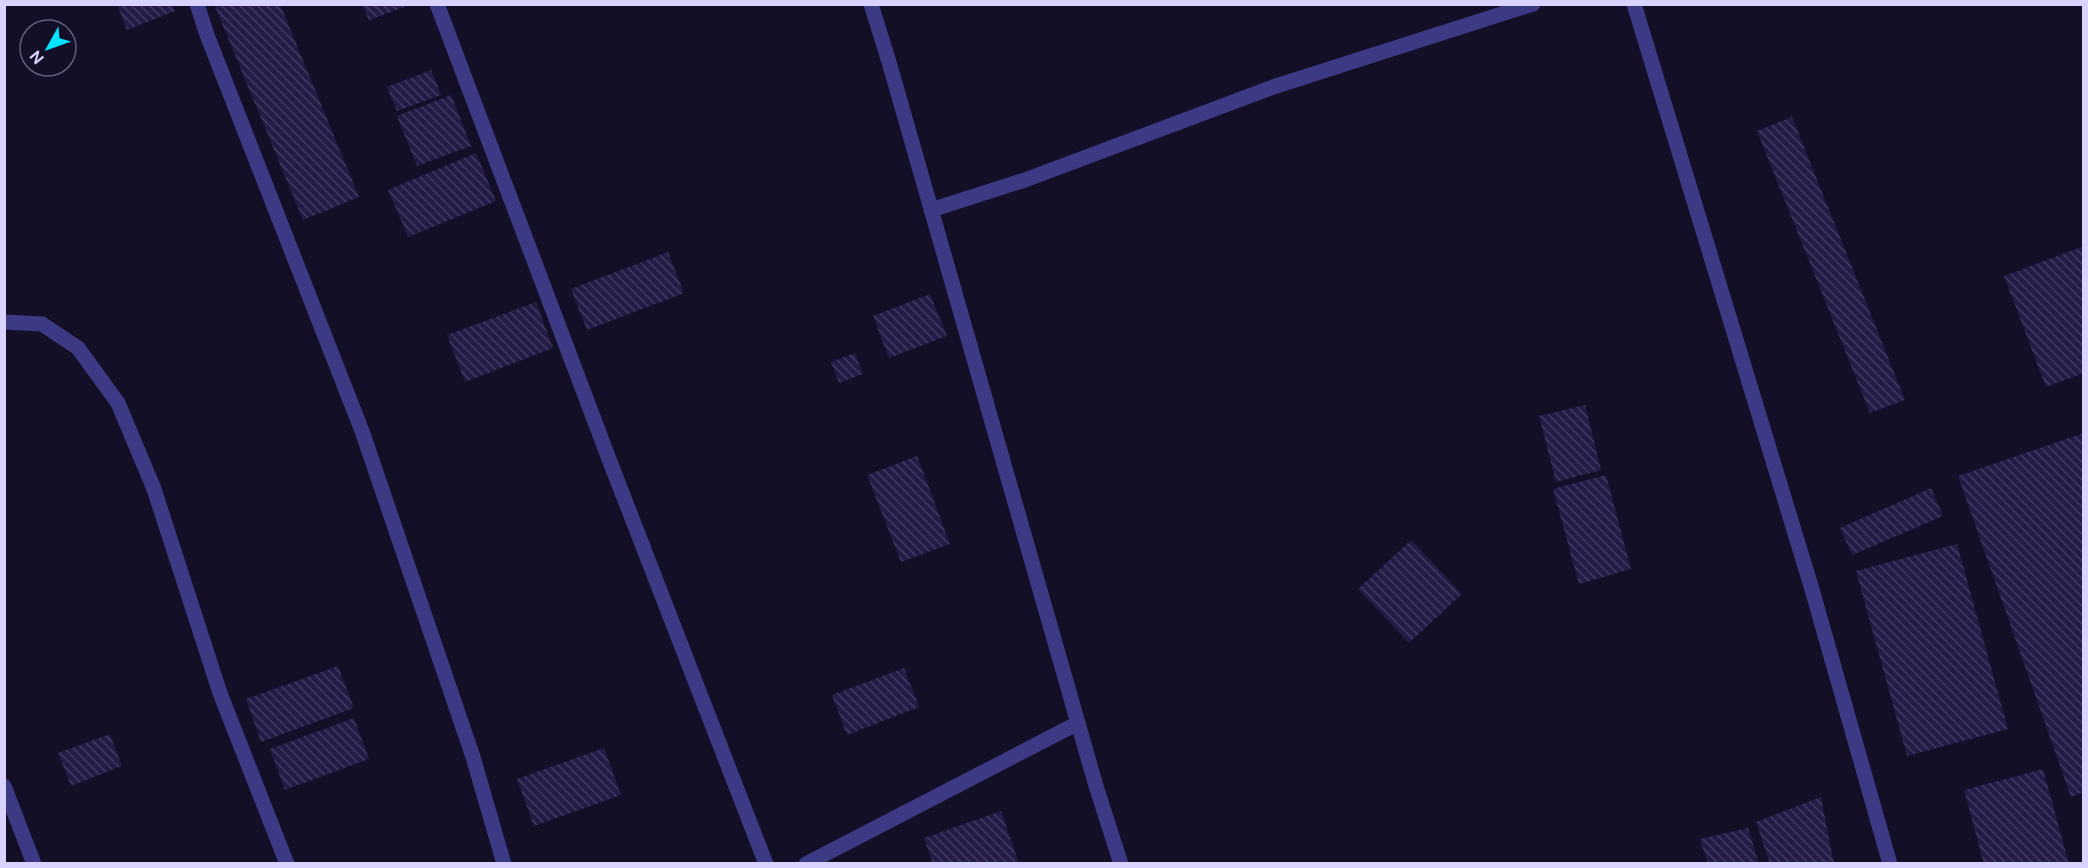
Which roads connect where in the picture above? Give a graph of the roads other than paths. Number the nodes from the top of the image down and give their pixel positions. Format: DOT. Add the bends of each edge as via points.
graph roads {
  1 [pos="197,4"];
  2 [pos="437,4"];
  3 [pos="871,4"];
  4 [pos="1533,4"];
  5 [pos="1634,4"];
  6 [pos="931,210"];
  7 [pos="4,322"];
  8 [pos="1078,723"];
  9 [pos="4,786"];
  10 [pos="34,864"];
  11 [pos="286,864"];
  12 [pos="504,864"];
  13 [pos="766,864"];
  14 [pos="806,864"];
  15 [pos="1120,864"];
  16 [pos="1890,864"];
  1 -- 12 [label="street" via="362,431 473,757"];
  2 -- 13 [label="street"];
  3 -- 6 [label="street"];
  4 -- 6 [label="street" via="1274,87 1025,180"];
  5 -- 16 [label="street" via="1812,586"];
  6 -- 8 [label="street"];
  7 -- 11 [label="street" via="42,324 78,348 118,403 154,489 220,693"];
  8 -- 14 [label="street"];
  8 -- 15 [label="street"];
  9 -- 10 [label="street"];
}
